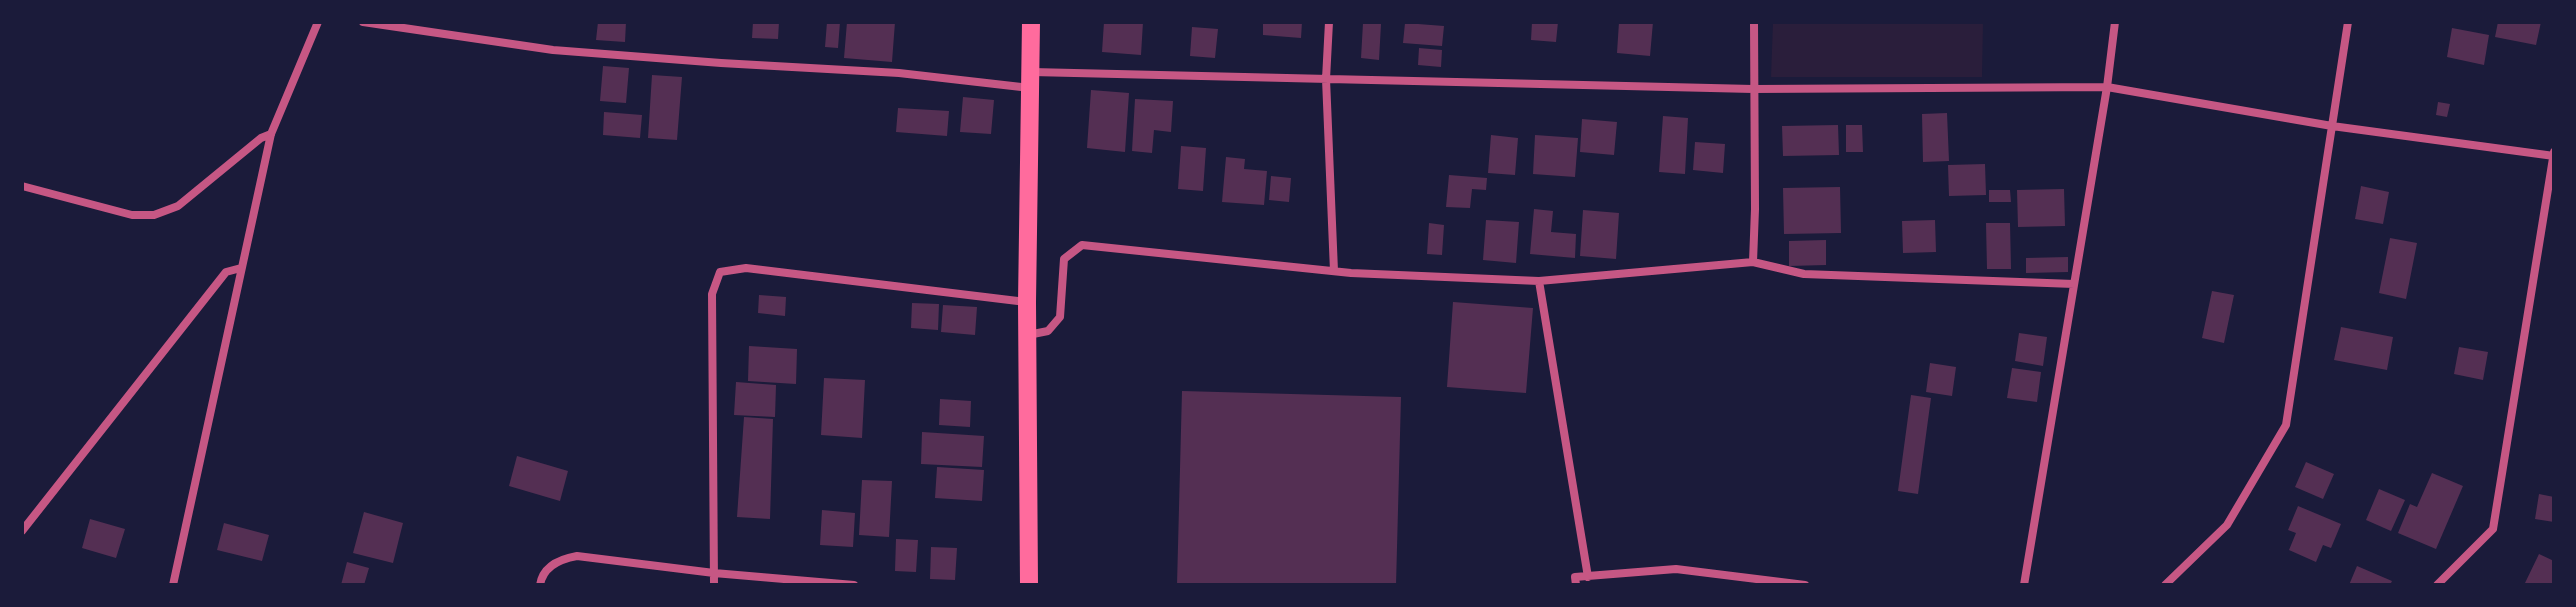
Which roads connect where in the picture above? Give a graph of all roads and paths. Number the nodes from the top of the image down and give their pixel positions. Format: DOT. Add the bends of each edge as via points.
graph roads {
  1 [pos="318,22"];
  2 [pos="363,22"];
  3 [pos="1031,22"];
  4 [pos="1329,22"];
  5 [pos="1754,22"];
  6 [pos="2115,22"];
  7 [pos="2348,22"];
  8 [pos="1326,79"];
  9 [pos="1031,80"];
  10 [pos="2107,87"];
  11 [pos="1753,89"];
  12 [pos="2332,126"];
  13 [pos="271,134"];
  14 [pos="2554,155"];
  15 [pos="22,186"];
  16 [pos="1753,262"];
  17 [pos="241,268"];
  18 [pos="1334,271"];
  19 [pos="1539,281"];
  20 [pos="2074,284"];
  21 [pos="1027,302"];
  22 [pos="1027,335"];
  23 [pos="22,531"];
  24 [pos="714,573"];
  25 [pos="1588,577"];
  26 [pos="173,585"];
  27 [pos="540,585"];
  28 [pos="714,585"];
  29 [pos="854,585"];
  30 [pos="1029,585"];
  31 [pos="1576,585"];
  32 [pos="1805,585"];
  33 [pos="2024,585"];
  34 [pos="2165,585"];
  35 [pos="2437,585"];
  1 -- 13 [label="street"];
  2 -- 9 [label="street" via="553,50"];
  3 -- 9 [label="highway"];
  4 -- 8 [label="street"];
  5 -- 11 [label="street"];
  6 -- 10 [label="street"];
  7 -- 12 [label="street"];
  8 -- 9 [label="street"];
  8 -- 11 [label="street"];
  8 -- 18 [label="street"];
  9 -- 21 [label="highway"];
  10 -- 11 [label="street"];
  10 -- 12 [label="street"];
  10 -- 20 [label="street"];
  11 -- 16 [label="street"];
  12 -- 14 [label="street"];
  12 -- 34 [label="street" via="2286,425 2227,525"];
  13 -- 15 [label="street" via="178,206 154,215 132,215"];
  13 -- 17 [label="street"];
  14 -- 35 [label="street" via="2493,529"];
  16 -- 19 [label="street"];
  16 -- 20 [label="street" via="1804,274"];
  17 -- 23 [label="street" via="226,272"];
  17 -- 26 [label="street"];
  18 -- 19 [label="street"];
  18 -- 22 [label="street" via="1082,245 1064,259 1060,317 1048,331"];
  19 -- 25 [label="street"];
  20 -- 33 [label="street"];
  21 -- 22 [label="highway"];
  21 -- 24 [label="street" via="746,268 720,272 712,294"];
  22 -- 30 [label="highway"];
  24 -- 27 [label="street" via="577,556 558,560"];
  24 -- 28 [label="street"];
  24 -- 29 [label="street"];
  25 -- 31 [label="street" via="1575,577"];
  25 -- 32 [label="street" via="1676,569"];
}
